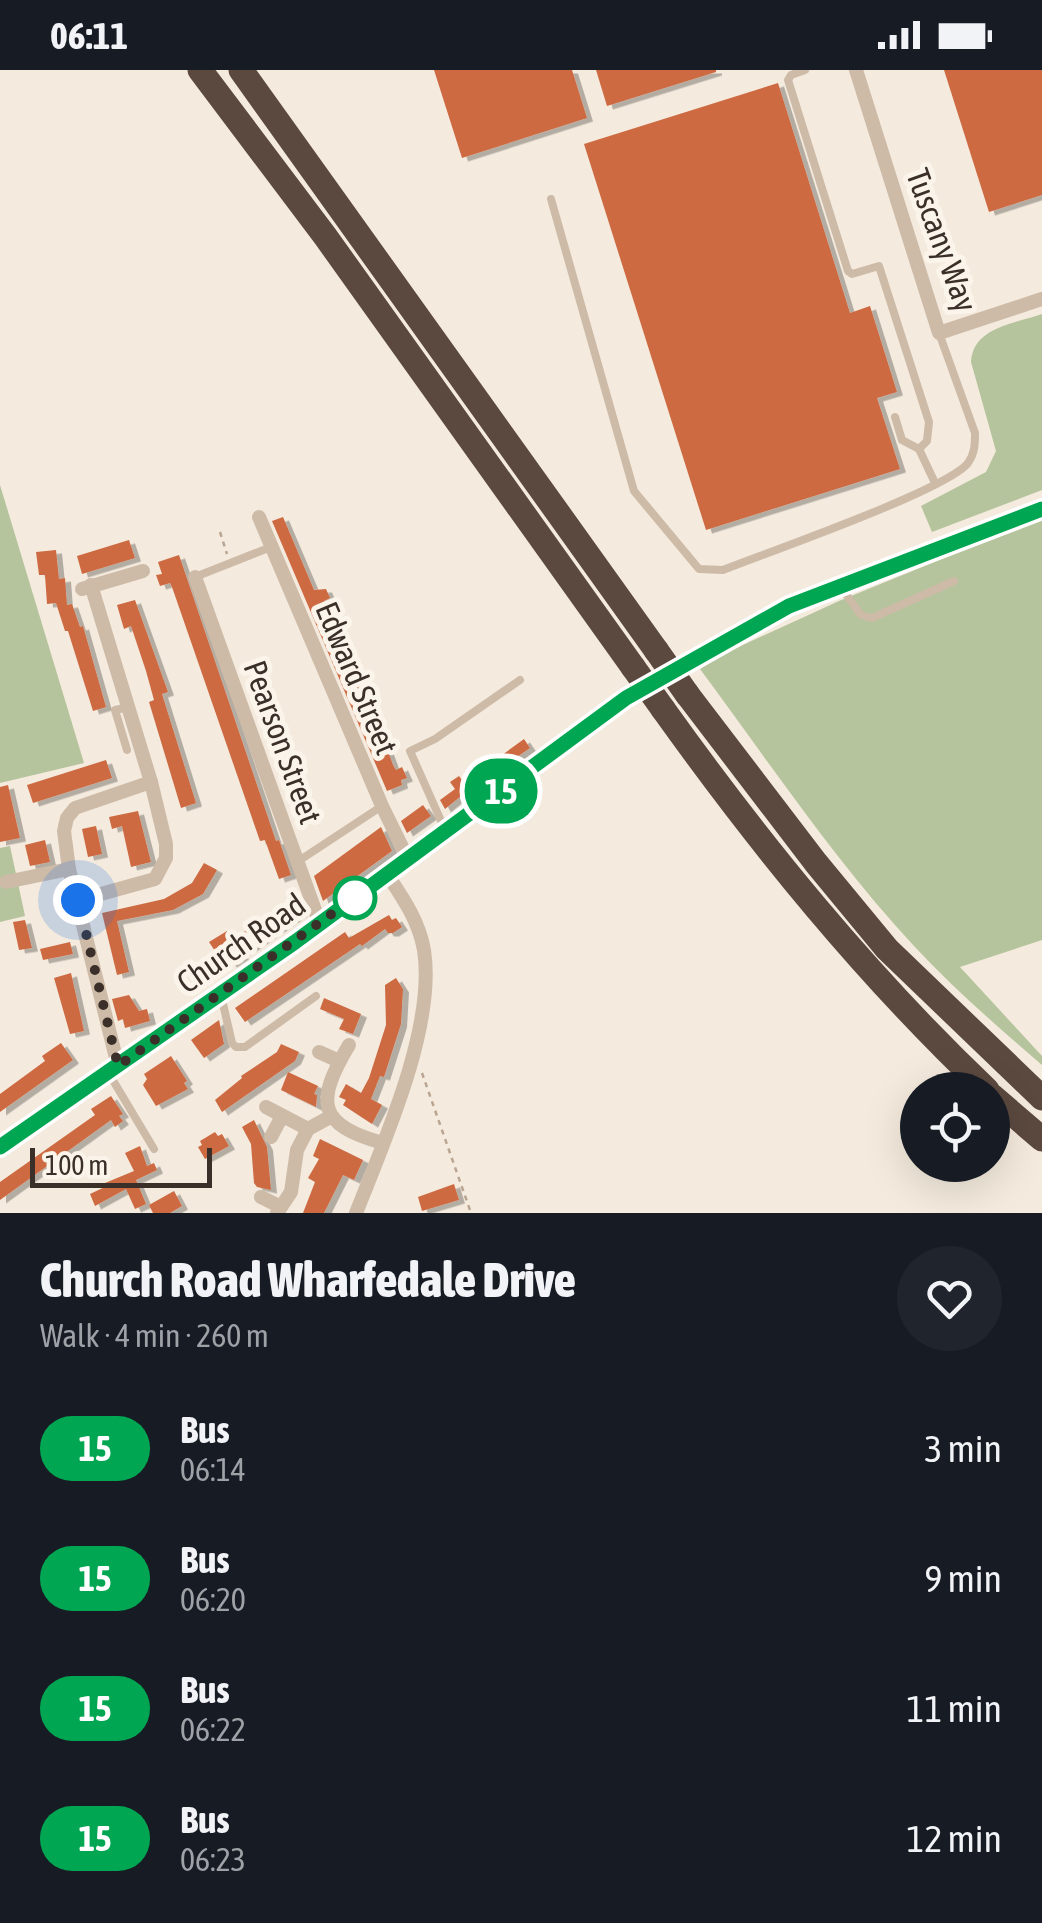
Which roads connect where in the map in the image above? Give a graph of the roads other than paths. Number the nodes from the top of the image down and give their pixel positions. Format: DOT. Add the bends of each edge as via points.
graph roads {
  1 [pos="200,70"];
  2 [pos="241,70"];
  3 [pos="805,70"];
  4 [pos="856,70"];
  5 [pos="551,198"];
  6 [pos="1042,299"];
  7 [pos="939,333"];
  8 [pos="895,417"];
  9 [pos="919,449"];
  10 [pos="935,483"];
  11 [pos="1042,509"];
  12 [pos="259,517"];
  13 [pos="271,547"];
  14 [pos="144,571"];
  15 [pos="195,577"];
  16 [pos="954,581"];
  17 [pos="840,586"];
  18 [pos="520,680"];
  19 [pos="129,707"];
  20 [pos="127,750"];
  21 [pos="151,782"];
  22 [pos="382,806"];
  23 [pos="446,832"];
  24 [pos="408,858"];
  25 [pos="296,862"];
  26 [pos="68,868"];
  27 [pos="386,874"];
  28 [pos="6,882"];
  29 [pos="78,900"];
  30 [pos="320,924"];
  31 [pos="221,995"];
  32 [pos="316,996"];
  33 [pos="349,1045"];
  34 [pos="319,1052"];
  35 [pos="339,1061"];
  36 [pos="113,1069"];
  37 [pos="968,1072"];
  38 [pos="1042,1098"];
  39 [pos="266,1107"];
  40 [pos="1010,1111"];
  41 [pos="282,1116"];
  42 [pos="330,1117"];
  43 [pos="308,1129"];
  44 [pos="271,1137"];
  45 [pos="1042,1139"];
  46 [pos="384,1144"];
  47 [pos="0,1147"];
  48 [pos="154,1149"];
  49 [pos="261,1198"];
  50 [pos="278,1210"];
  51 [pos="356,1213"];
  1 -- 37 [label="highway, bridge" via="801,893"];
  2 -- 38 [label="highway, bridge" via="687,694 816,863 886,948"];
  3 -- 9 [label="lane" via="788,78 794,98 848,271 879,266 929,422"];
  4 -- 7 [label="street, Tuscany Way"];
  5 -- 10 [label="lane" via="634,491 698,569 723,570"];
  6 -- 7 [label="street, Tuscany Way"];
  7 -- 10 [label="lane" via="976,446 966,466"];
  8 -- 9 [label="lane" via="902,440"];
  9 -- 10 [label="lane"];
  11 -- 17 [label="street, Church Road"];
  12 -- 13 [label="street, Edward Street"];
  13 -- 15 [label="lane"];
  13 -- 22 [label="street, Edward Street"];
  14 -- 19 [label="street" via="86,587"];
  15 -- 25 [label="street, Pearson Street"];
  16 -- 17 [label="lane" via="872,618 861,615"];
  17 -- 23 [label="street, Church Road" via="789,606 626,698"];
  18 -- 23 [label="lane" via="410,752"];
  19 -- 20 [label="lane" via="115,710"];
  19 -- 21 [label="street"];
  21 -- 26 [label="street" via="75,808 64,831"];
  21 -- 29 [label="street" via="166,844 163,868 155,879"];
  22 -- 24 [label="street, Edward Street"];
  22 -- 25 [label="lane"];
  23 -- 24 [label="street, Church Road"];
  24 -- 27 [label="street, Church Road"];
  25 -- 30 [label="street, Pearson Street"];
  26 -- 28 [label="street"];
  26 -- 29 [label="street"];
  27 -- 30 [label="street, Church Road"];
  27 -- 46 [label="street" via="411,909 426,980 414,1049"];
  29 -- 36 [label="street"];
  30 -- 31 [label="street, Church Road"];
  31 -- 32 [label="lane" via="236,1047 246,1047"];
  31 -- 36 [label="street, Church Road"];
  33 -- 35 [label="street"];
  34 -- 35 [label="street"];
  35 -- 42 [label="street" via="328,1091"];
  36 -- 47 [label="street, Church Road"];
  36 -- 48 [label="lane"];
  39 -- 41 [label="street"];
  40 -- 45 [label="highway"];
  41 -- 43 [label="street"];
  41 -- 44 [label="street"];
  42 -- 43 [label="street"];
  42 -- 46 [label="street" via="340,1128"];
  43 -- 50 [label="street" via="290,1192"];
  46 -- 51 [label="street"];
  49 -- 50 [label="street"];
}
